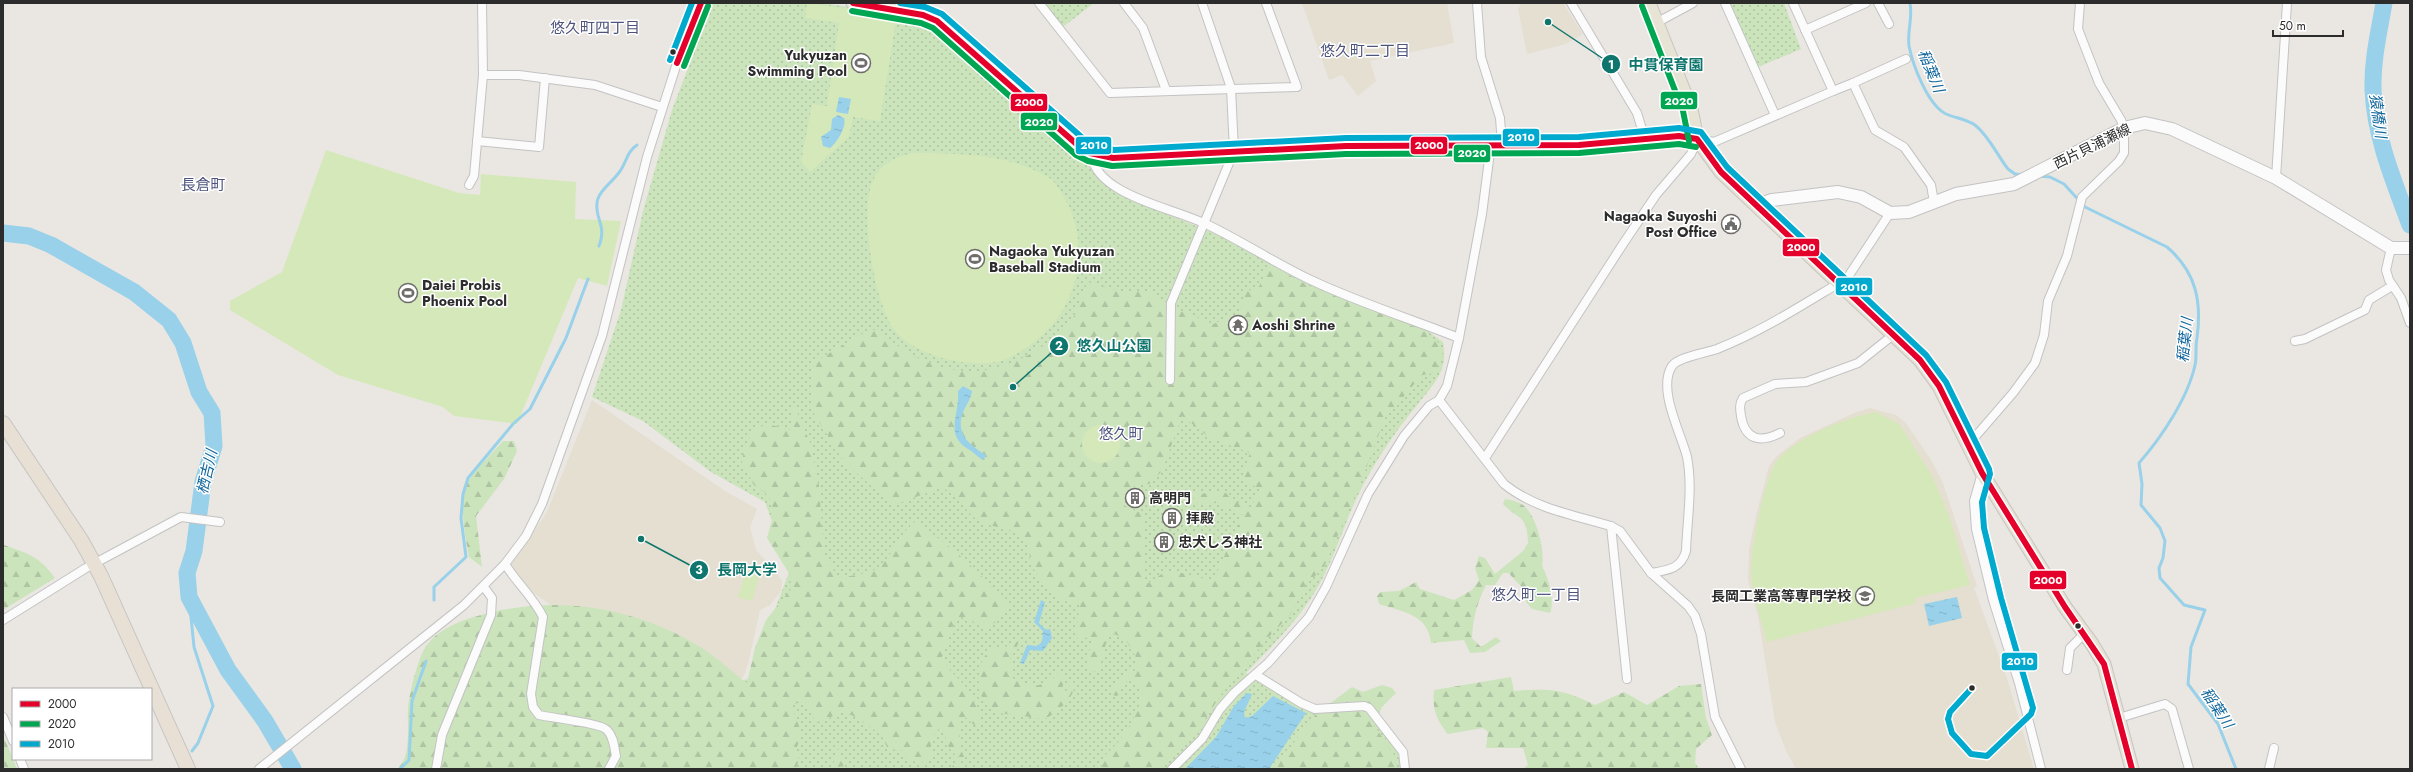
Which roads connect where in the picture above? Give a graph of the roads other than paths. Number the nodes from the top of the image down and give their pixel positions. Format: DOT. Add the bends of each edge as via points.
graph roads {
  1 [pos="482,3"];
  2 [pos="701,3"];
  3 [pos="853,3"];
  4 [pos="1039,3"];
  5 [pos="1124,3"];
  6 [pos="1202,3"];
  7 [pos="1266,3"];
  8 [pos="1477,3"];
  9 [pos="1571,3"];
  10 [pos="1649,3"];
  11 [pos="1693,3"];
  12 [pos="1725,3"];
  13 [pos="1793,3"];
  14 [pos="1866,3"];
  15 [pos="1878,3"];
  16 [pos="2080,3"];
  17 [pos="2287,3"];
  18 [pos="886,5"];
  19 [pos="1656,23"];
  20 [pos="1889,24"];
  21 [pos="1805,30"];
  22 [pos="1906,59"];
  23 [pos="484,75"];
  24 [pos="545,78"];
  25 [pos="1853,83"];
  26 [pos="1231,88"];
  27 [pos="1166,90"];
  28 [pos="1833,90"];
  29 [pos="662,107"];
  30 [pos="1775,115"];
  31 [pos="2124,128"];
  32 [pos="1645,139"];
  33 [pos="1697,139"];
  34 [pos="477,141"];
  35 [pos="1496,144"];
  36 [pos="1234,151"];
  37 [pos="1090,153"];
  38 [pos="2276,178"];
  39 [pos="469,185"];
  40 [pos="1934,202"];
  41 [pos="1757,205"];
  42 [pos="1890,213"];
  43 [pos="1204,223"];
  44 [pos="2391,248"];
  45 [pos="2410,248"];
  46 [pos="1842,286"];
  47 [pos="2392,286"];
  48 [pos="2410,323"];
  49 [pos="1893,335"];
  50 [pos="1459,338"];
  51 [pos="2295,340"];
  52 [pos="1170,380"];
  53 [pos="1439,400"];
  54 [pos="3,423"];
  55 [pos="1780,433"];
  56 [pos="1968,445"];
  57 [pos="1485,458"];
  58 [pos="1982,473"];
  59 [pos="220,522"];
  60 [pos="1611,526"];
  61 [pos="505,564"];
  62 [pos="93,565"];
  63 [pos="1651,573"];
  64 [pos="484,587"];
  65 [pos="3,620"];
  66 [pos="2085,633"];
  67 [pos="2067,670"];
  68 [pos="1256,675"];
  69 [pos="1627,679"];
  70 [pos="3,717"];
  71 [pos="2119,718"];
  72 [pos="12,739"];
  73 [pos="2274,748"];
  74 [pos="188,769"];
  75 [pos="259,769"];
  76 [pos="436,769"];
  77 [pos="608,769"];
  78 [pos="1172,769"];
  79 [pos="1405,769"];
  80 [pos="1741,769"];
  81 [pos="2041,769"];
  82 [pos="2132,769"];
  83 [pos="2189,769"];
  84 [pos="2269,769"];
  1 -- 23 [label="street"];
  2 -- 29 [label="street"];
  3 -- 18 [label="main road"];
  4 -- 27 [label="street" via="1110,93"];
  5 -- 27 [label="street" via="1143,28"];
  6 -- 26 [label="street"];
  7 -- 26 [label="street" via="1297,87"];
  8 -- 35 [label="street" via="1481,57 1500,118"];
  9 -- 32 [label="street" via="1637,113"];
  10 -- 19 [label="main road"];
  11 -- 19 [label="street"];
  12 -- 30 [label="street"];
  13 -- 21 [label="street"];
  14 -- 21 [label="street"];
  15 -- 20 [label="street"];
  16 -- 31 [label="street" via="2078,29 2099,83 2112,102"];
  17 -- 38 [label="street"];
  18 -- 37 [label="main road" via="937,21 1074,142"];
  19 -- 33 [label="main road" via="1691,109"];
  21 -- 28 [label="street"];
  22 -- 25 [label="street"];
  23 -- 24 [label="street"];
  23 -- 34 [label="street"];
  24 -- 29 [label="street" via="595,85"];
  24 -- 34 [label="street" via="539,147"];
  25 -- 28 [label="street"];
  25 -- 40 [label="street" via="1875,130 1904,147 1931,185"];
  26 -- 27 [label="street"];
  26 -- 36 [label="street"];
  28 -- 30 [label="street"];
  29 -- 61 [label="street" via="637,191 610,308 585,388 542,504 526,536"];
  30 -- 33 [label="street" via="1714,142"];
  31 -- 38 [label="main road, 西片貝浦瀬線" via="2145,123 2172,129"];
  31 -- 40 [label="main road, 西片貝浦瀬線" via="2014,184 1956,194"];
  31 -- 56 [label="street" via="2125,147 2122,157 2090,187 2078,206 2067,256 2048,301 2042,342 2035,362 2013,393"];
  32 -- 33 [label="main road" via="1679,136"];
  32 -- 35 [label="main road" via="1579,145"];
  33 -- 41 [label="main road" via="1721,172"];
  33 -- 57 [label="street" via="1691,154 1656,195 1622,244"];
  34 -- 39 [label="street" via="474,176"];
  35 -- 36 [label="main road" via="1346,146"];
  35 -- 50 [label="street"];
  36 -- 37 [label="main road" via="1124,159"];
  36 -- 43 [label="street"];
  37 -- 43 [label="street" via="1093,166 1118,189"];
  38 -- 44 [label="main road, 西片貝浦瀬線"];
  40 -- 42 [label="main road, 西片貝浦瀬線" via="1909,212"];
  41 -- 42 [label="main road" via="1772,200 1838,192 1861,197"];
  41 -- 46 [label="main road"];
  42 -- 46 [label="street"];
  43 -- 50 [label="street" via="1311,280"];
  43 -- 52 [label="street" via="1171,303"];
  44 -- 45 [label="main road"];
  44 -- 47 [label="street" via="2386,270"];
  46 -- 49 [label="main road"];
  46 -- 63 [label="street" via="1834,286 1778,320 1732,343 1672,366 1667,383 1669,399 1687,457 1689,472 1686,551 1681,563 1675,568"];
  47 -- 48 [label="street" via="2401,298"];
  47 -- 51 [label="street" via="2369,300 2365,310 2305,339"];
  49 -- 55 [label="street" via="1858,363 1806,382 1775,384 1743,398 1740,402 1742,421 1750,435 1768,439"];
  49 -- 56 [label="main road" via="1930,373"];
  50 -- 53 [label="street" via="1447,386"];
  53 -- 57 [label="street"];
  53 -- 68 [label="street" via="1419,416 1392,452 1368,494 1309,617"];
  54 -- 62 [label="highway" via="81,540"];
  56 -- 58 [label="main road"];
  57 -- 60 [label="street" via="1504,484 1517,494 1546,508"];
  58 -- 66 [label="main road" via="2065,607"];
  58 -- 81 [label="street" via="1974,501 1976,529 1993,600 2019,683"];
  59 -- 62 [label="street" via="181,516"];
  60 -- 63 [label="street" via="1628,540"];
  60 -- 69 [label="street"];
  61 -- 64 [label="street"];
  61 -- 77 [label="street" via="543,616 531,694 533,706 539,715 597,724 606,728 612,738 616,756"];
  62 -- 65 [label="street"];
  62 -- 74 [label="highway" via="116,604"];
  63 -- 80 [label="street" via="1688,606 1695,616 1714,717"];
  64 -- 75 [label="street"];
  64 -- 76 [label="street" via="492,598 491,615 442,735"];
  66 -- 67 [label="street" via="2070,648"];
  66 -- 71 [label="main road" via="2104,664"];
  68 -- 78 [label="street" via="1234,693 1220,709 1202,739"];
  68 -- 79 [label="street" via="1315,709 1364,706 1369,708 1403,752"];
  70 -- 72 [label="street"];
  71 -- 82 [label="main road"];
  71 -- 83 [label="street" via="2169,705"];
  73 -- 84 [label="street"];
}
